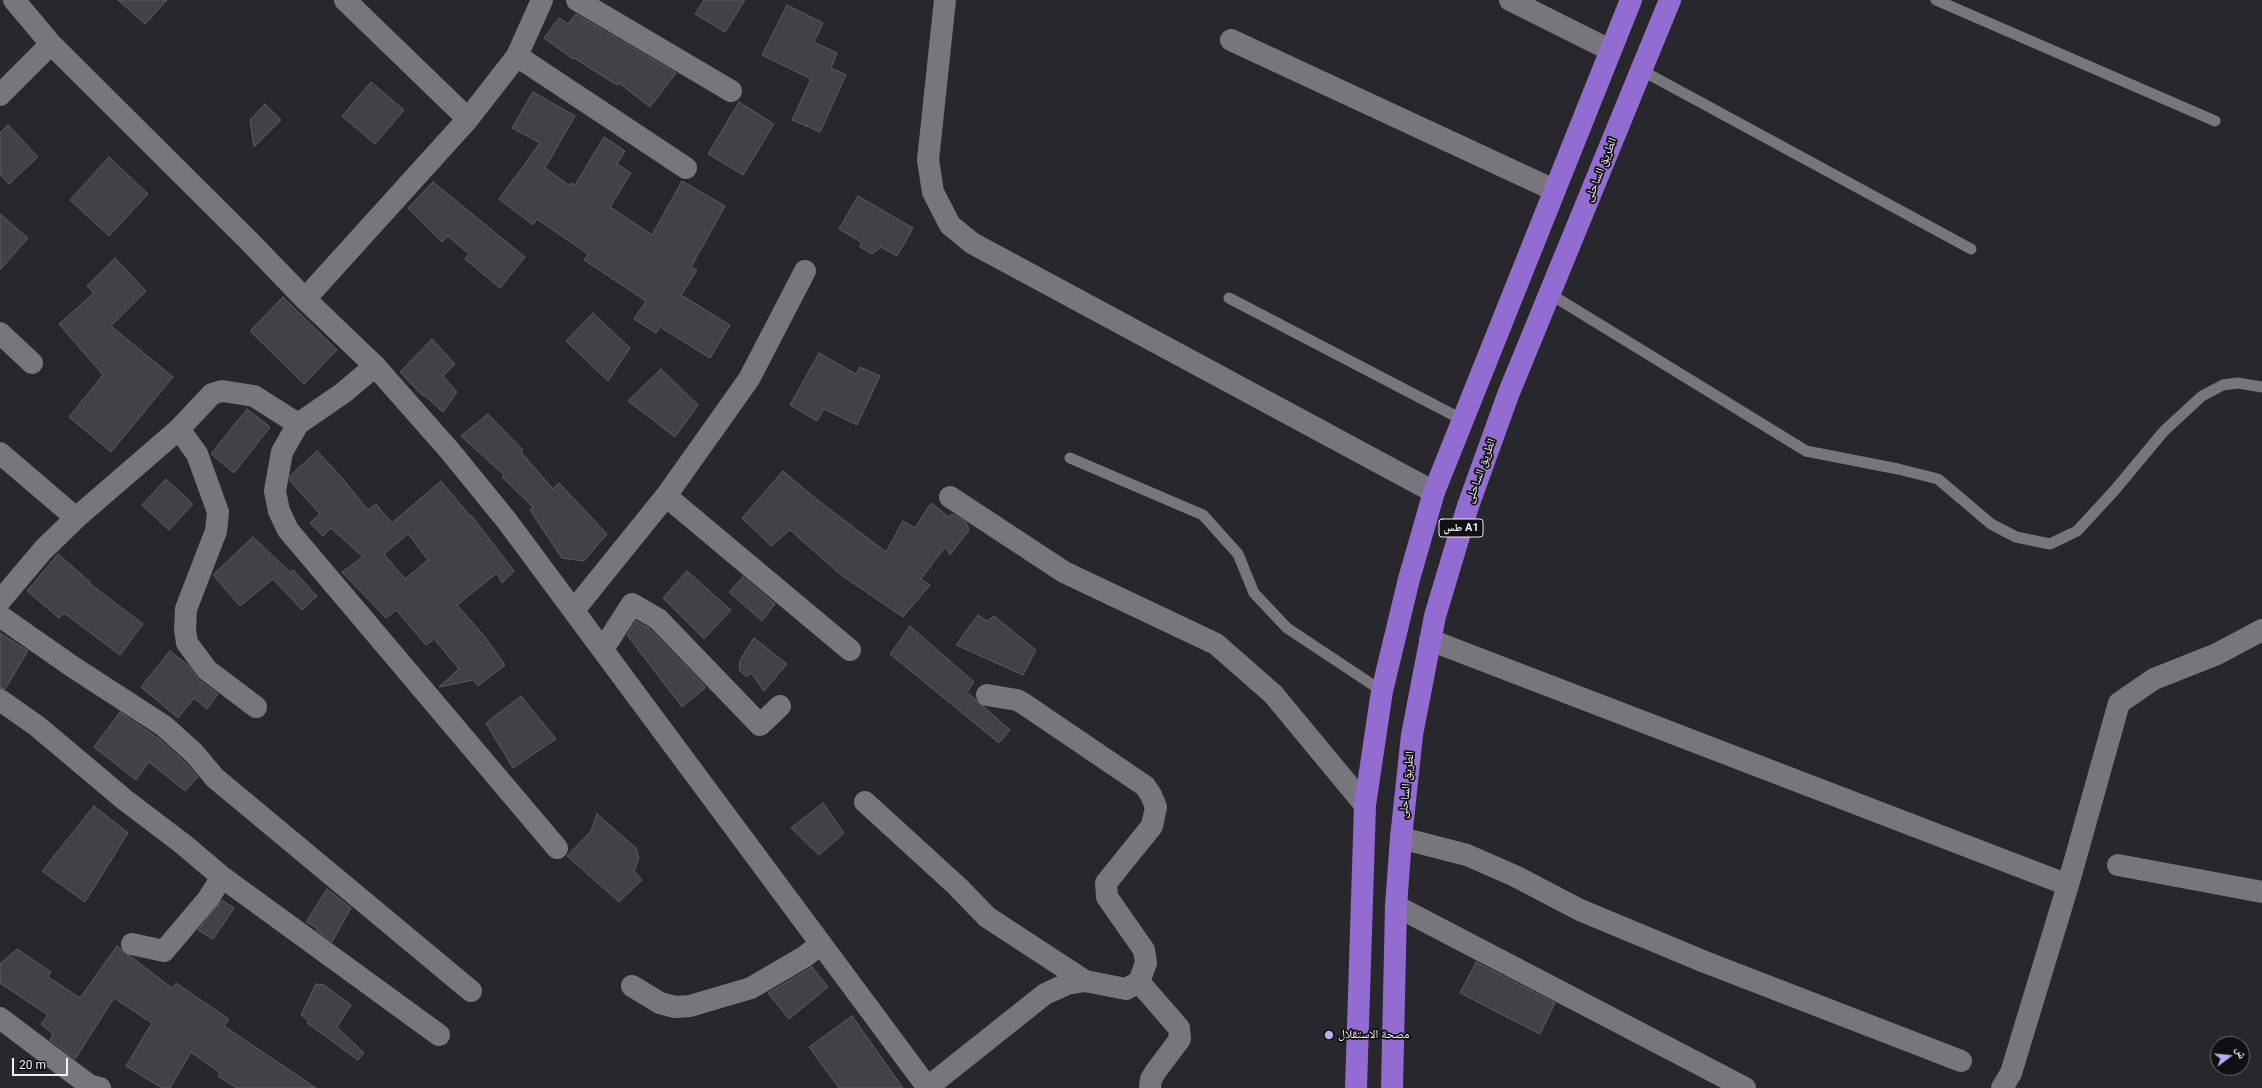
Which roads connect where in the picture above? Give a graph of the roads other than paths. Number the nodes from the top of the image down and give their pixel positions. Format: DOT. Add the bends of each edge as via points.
graph roads {
  1 [pos="14,0"];
  2 [pos="345,0"];
  3 [pos="542,0"];
  4 [pos="577,0"];
  5 [pos="945,0"];
  6 [pos="1510,0"];
  7 [pos="1631,0"];
  8 [pos="1670,0"];
  9 [pos="1936,0"];
  10 [pos="1231,40"];
  11 [pos="51,44"];
  12 [pos="1610,50"];
  13 [pos="517,56"];
  14 [pos="1641,70"];
  15 [pos="731,91"];
  16 [pos="0,95"];
  17 [pos="468,119"];
  18 [pos="2215,121"];
  19 [pos="686,168"];
  20 [pos="1554,190"];
  21 [pos="1971,249"];
  22 [pos="805,272"];
  23 [pos="1550,294"];
  24 [pos="1229,298"];
  25 [pos="305,299"];
  26 [pos="0,333"];
  27 [pos="32,363"];
  28 [pos="375,366"];
  29 [pos="2262,387"];
  30 [pos="1463,420"];
  31 [pos="298,424"];
  32 [pos="179,429"];
  33 [pos="0,453"];
  34 [pos="1070,458"];
  35 [pos="1434,492"];
  36 [pos="666,496"];
  37 [pos="950,497"];
  38 [pos="76,518"];
  39 [pos="0,601"];
  40 [pos="574,610"];
  41 [pos="0,616"];
  42 [pos="2262,630"];
  43 [pos="1430,640"];
  44 [pos="603,649"];
  45 [pos="850,650"];
  46 [pos="1382,691"];
  47 [pos="987,695"];
  48 [pos="0,700"];
  49 [pos="780,706"];
  50 [pos="256,707"];
  51 [pos="865,802"];
  52 [pos="1365,805"];
  53 [pos="1401,838"];
  54 [pos="557,848"];
  55 [pos="2118,865"];
  56 [pos="222,877"];
  57 [pos="2068,885"];
  58 [pos="2262,892"];
  59 [pos="1396,906"];
  60 [pos="132,944"];
  61 [pos="821,944"];
  62 [pos="1085,981"];
  63 [pos="1138,982"];
  64 [pos="632,986"];
  65 [pos="471,991"];
  66 [pos="0,1018"];
  67 [pos="439,1035"];
  68 [pos="1961,1061"];
  69 [pos="100,1088"];
  70 [pos="928,1088"];
  71 [pos="1150,1088"];
  72 [pos="1356,1088"];
  73 [pos="1392,1088"];
  74 [pos="1745,1088"];
  75 [pos="2002,1088"];
  1 -- 11 [label="street"];
  2 -- 17 [label="street"];
  3 -- 13 [label="street"];
  4 -- 15 [label="street"];
  5 -- 35 [label="street" via="928,160 933,192 950,224 972,243"];
  6 -- 12 [label="street"];
  7 -- 12 [label="highway, طس A1"];
  8 -- 14 [label="highway, الطريق الساحلى / طس A1"];
  9 -- 18 [label="lane"];
  10 -- 20 [label="street"];
  11 -- 16 [label="street"];
  11 -- 25 [label="street"];
  12 -- 20 [label="highway, طس A1"];
  13 -- 17 [label="street"];
  13 -- 19 [label="street"];
  14 -- 21 [label="lane"];
  14 -- 23 [label="highway, الطريق الساحلى / طس A1"];
  17 -- 25 [label="street"];
  20 -- 30 [label="highway, طس A1"];
  22 -- 36 [label="street" via="749,379"];
  23 -- 29 [label="lane" via="1806,451 1938,479 1991,524 2016,537 2050,544 2077,531 2164,431 2202,396 2223,385 2238,383"];
  23 -- 43 [label="highway, الطريق الساحلى / طس A1" via="1508,395 1468,506"];
  24 -- 30 [label="lane"];
  25 -- 28 [label="street"];
  26 -- 27 [label="street"];
  28 -- 31 [label="street" via="344,393"];
  28 -- 40 [label="street" via="450,451"];
  30 -- 35 [label="highway, طس A1"];
  31 -- 32 [label="street" via="254,396 222,391 212,394"];
  31 -- 54 [label="street" via="282,452 275,491 279,511 288,530"];
  32 -- 38 [label="street"];
  32 -- 50 [label="street" via="197,454 218,512 216,531 186,609 187,643 207,670"];
  33 -- 38 [label="street"];
  34 -- 46 [label="lane" via="1203,515 1238,554 1254,594 1288,628"];
  35 -- 46 [label="highway, طس A1" via="1409,579"];
  36 -- 40 [label="street"];
  36 -- 45 [label="street"];
  37 -- 52 [label="street" via="1064,572 1216,644 1273,694"];
  38 -- 39 [label="street" via="43,550"];
  40 -- 44 [label="street"];
  41 -- 65 [label="street" via="164,726 194,753 216,778"];
  42 -- 57 [label="street" via="2217,654 2154,679 2119,704"];
  43 -- 53 [label="highway, الطريق الساحلى / طس A1" via="1412,735"];
  43 -- 57 [label="street"];
  44 -- 49 [label="street" via="632,604 658,619 760,726"];
  44 -- 61 [label="street"];
  46 -- 52 [label="highway, طس A1"];
  47 -- 63 [label="street" via="1017,700 1024,704 1145,786 1151,795 1156,807 1152,826 1106,883 1107,897 1144,950 1146,963"];
  48 -- 56 [label="street" via="37,726"];
  51 -- 62 [label="street" via="957,886 987,918"];
  52 -- 72 [label="highway, طس A1"];
  53 -- 59 [label="highway, الطريق الساحلى / طس A1"];
  53 -- 68 [label="street" via="1467,855 1515,876 1580,910"];
  55 -- 58 [label="street"];
  56 -- 60 [label="street" via="208,899 164,950"];
  56 -- 67 [label="street"];
  57 -- 75 [label="street" via="2011,1073"];
  59 -- 73 [label="highway, الطريق الساحلى / طس A1"];
  59 -- 74 [label="street"];
  61 -- 64 [label="street" via="751,988 690,1006 675,1007 660,1003"];
  61 -- 70 [label="street"];
  62 -- 63 [label="street" via="1126,989"];
  62 -- 70 [label="street" via="1067,984 1045,994"];
  63 -- 71 [label="street" via="1179,1028 1180,1040 1156,1071 1151,1079"];
  66 -- 69 [label="street" via="89,1085"];
}
